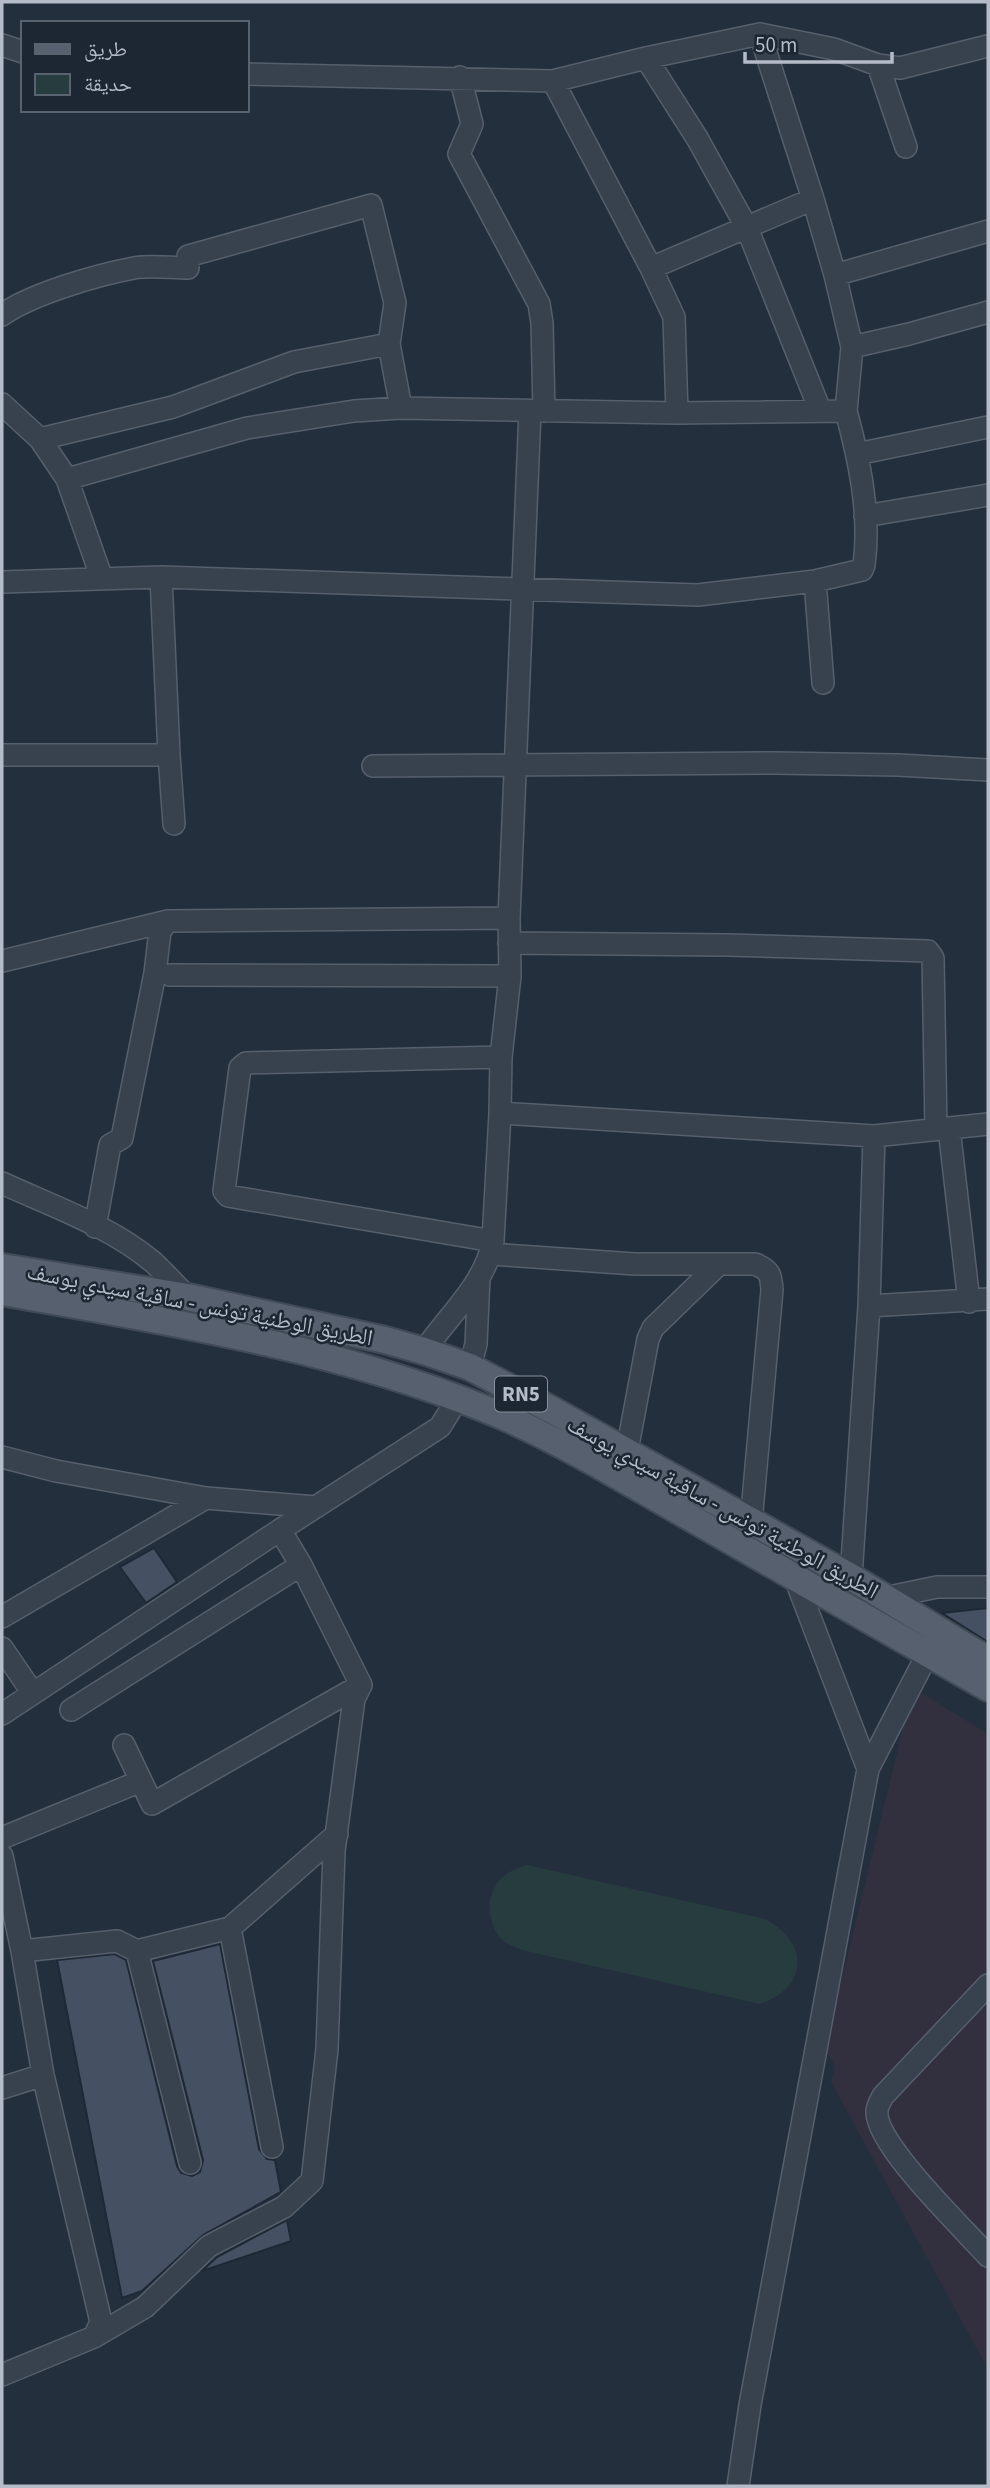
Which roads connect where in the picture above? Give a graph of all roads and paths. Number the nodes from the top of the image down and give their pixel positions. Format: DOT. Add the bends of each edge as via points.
graph roads {
  1 [pos="760,34"];
  2 [pos="2,45"];
  3 [pos="988,46"];
  4 [pos="21,51"];
  5 [pos="646,58"];
  6 [pos="878,65"];
  7 [pos="248,74"];
  8 [pos="460,77"];
  9 [pos="553,81"];
  10 [pos="906,147"];
  11 [pos="813,199"];
  12 [pos="747,228"];
  13 [pos="988,231"];
  14 [pos="651,268"];
  15 [pos="835,275"];
  16 [pos="988,312"];
  17 [pos="2,315"];
  18 [pos="389,344"];
  19 [pos="852,347"];
  20 [pos="2,404"];
  21 [pos="401,408"];
  22 [pos="820,410"];
  23 [pos="537,411"];
  24 [pos="846,411"];
  25 [pos="677,413"];
  26 [pos="988,427"];
  27 [pos="40,439"];
  28 [pos="858,454"];
  29 [pos="67,479"];
  30 [pos="988,495"];
  31 [pos="865,516"];
  32 [pos="160,577"];
  33 [pos="102,579"];
  34 [pos="815,581"];
  35 [pos="2,582"];
  36 [pos="521,588"];
  37 [pos="823,683"];
  38 [pos="2,755"];
  39 [pos="169,755"];
  40 [pos="516,764"];
  41 [pos="373,766"];
  42 [pos="988,770"];
  43 [pos="174,824"];
  44 [pos="509,918"];
  45 [pos="168,921"];
  46 [pos="509,943"];
  47 [pos="2,961"];
  48 [pos="170,975"];
  49 [pos="510,976"];
  50 [pos="501,1057"];
  51 [pos="500,1113"];
  52 [pos="988,1124"];
  53 [pos="942,1129"];
  54 [pos="874,1136"];
  55 [pos="2,1183"];
  56 [pos="95,1227"];
  57 [pos="492,1247"];
  58 [pos="717,1266"];
  59 [pos="2,1267"];
  60 [pos="479,1277"];
  61 [pos="2,1292"];
  62 [pos="188,1297"];
  63 [pos="979,1301"];
  64 [pos="869,1306"];
  65 [pos="424,1350"];
  66 [pos="470,1367"];
  67 [pos="458,1398"];
  68 [pos="623,1451"];
  69 [pos="2,1457"];
  70 [pos="656,1483"];
  71 [pos="206,1498"];
  72 [pos="316,1507"];
  73 [pos="751,1522"];
  74 [pos="280,1530"];
  75 [pos="301,1565"];
  76 [pos="851,1577"];
  77 [pos="794,1578"];
  78 [pos="988,1587"];
  79 [pos="884,1598"];
  80 [pos="2,1617"];
  81 [pos="2,1648"];
  82 [pos="927,1655"];
  83 [pos="988,1660"];
  84 [pos="361,1685"];
  85 [pos="988,1688"];
  86 [pos="32,1692"];
  87 [pos="71,1710"];
  88 [pos="2,1714"];
  89 [pos="124,1745"];
  90 [pos="868,1769"];
  91 [pos="141,1781"];
  92 [pos="337,1834"];
  93 [pos="2,1838"];
  94 [pos="2,1856"];
  95 [pos="230,1928"];
  96 [pos="22,1951"];
  97 [pos="137,1951"];
  98 [pos="988,1985"];
  99 [pos="43,2075"];
  100 [pos="2,2088"];
  101 [pos="272,2147"];
  102 [pos="190,2164"];
  103 [pos="988,2256"];
  104 [pos="94,2337"];
  105 [pos="2,2375"];
  106 [pos="738,2486"];
  1 -- 5 [label="street"];
  1 -- 6 [label="street" via="834,49"];
  1 -- 11 [label="street"];
  2 -- 4 [label="street"];
  3 -- 6 [label="street" via="900,68"];
  5 -- 9 [label="street"];
  5 -- 12 [label="street"];
  6 -- 10 [label="street"];
  7 -- 8 [label="street"];
  8 -- 9 [label="street"];
  8 -- 23 [label="street" via="472,124 459,154 539,304"];
  9 -- 14 [label="street"];
  11 -- 12 [label="street"];
  11 -- 15 [label="street"];
  12 -- 14 [label="street"];
  12 -- 22 [label="street"];
  13 -- 15 [label="street"];
  14 -- 25 [label="street" via="674,317"];
  15 -- 19 [label="street"];
  16 -- 19 [label="street"];
  17 -- 18 [label="street" via="73,284 136,267 188,268 188,256 371,205 395,303"];
  18 -- 21 [label="street"];
  18 -- 27 [label="street" via="294,362 173,407"];
  19 -- 24 [label="street"];
  20 -- 27 [label="street"];
  21 -- 23 [label="street"];
  21 -- 29 [label="street" via="247,428"];
  22 -- 24 [label="street"];
  22 -- 25 [label="street"];
  23 -- 25 [label="street"];
  23 -- 36 [label="street"];
  24 -- 28 [label="street"];
  26 -- 28 [label="street"];
  27 -- 29 [label="street"];
  28 -- 31 [label="street"];
  29 -- 33 [label="street"];
  30 -- 31 [label="street"];
  31 -- 34 [label="street" via="862,570"];
  32 -- 33 [label="street"];
  32 -- 36 [label="street"];
  32 -- 39 [label="street"];
  33 -- 35 [label="street"];
  34 -- 36 [label="street" via="698,595"];
  34 -- 37 [label="street"];
  36 -- 40 [label="street"];
  38 -- 39 [label="street"];
  39 -- 43 [label="street"];
  40 -- 41 [label="street"];
  40 -- 42 [label="street" via="898,765"];
  40 -- 44 [label="street"];
  44 -- 45 [label="street"];
  44 -- 46 [label="street"];
  45 -- 47 [label="street"];
  45 -- 56 [label="street" via="160,931 122,1138 110,1145"];
  46 -- 49 [label="street"];
  46 -- 53 [label="street" via="928,951 933,958"];
  48 -- 49 [label="street"];
  49 -- 50 [label="street"];
  50 -- 51 [label="street"];
  50 -- 57 [label="street" via="246,1063 240,1069 225,1191 228,1196"];
  51 -- 54 [label="street"];
  51 -- 57 [label="street"];
  52 -- 53 [label="street"];
  53 -- 54 [label="street"];
  53 -- 63 [label="street"];
  54 -- 64 [label="street"];
  55 -- 56 [label="street"];
  56 -- 62 [label="street" via="152,1262"];
  57 -- 58 [label="street" via="635,1264"];
  57 -- 60 [label="street"];
  58 -- 68 [label="street" via="653,1328"];
  58 -- 73 [label="street" via="755,1264 770,1273"];
  59 -- 62 [label="main road, الطريق الوطنية تونس - ساقية سيدي يوسف / RN5"];
  60 -- 65 [label="street"];
  60 -- 66 [label="street" via="476,1344"];
  61 -- 67 [label="main road, الطريق الوطنية تونس - ساقية سيدي يوسف / RN5" via="247,1336 369,1368"];
  62 -- 65 [label="main road, الطريق الوطنية تونس - ساقية سيدي يوسف / RN5"];
  63 -- 64 [label="street"];
  64 -- 76 [label="street"];
  65 -- 66 [label="main road, الطريق الوطنية تونس - ساقية سيدي يوسف / RN5"];
  66 -- 68 [label="main road, الطريق الوطنية تونس - ساقية سيدي يوسف / RN5"];
  67 -- 70 [label="main road, الطريق الوطنية تونس - ساقية سيدي يوسف / RN5"];
  67 -- 72 [label="street" via="440,1427"];
  68 -- 70 [label="main road, الطريق الوطنية تونس - ساقية سيدي يوسف / RN5"];
  69 -- 71 [label="street"];
  70 -- 73 [label="main road, الطريق الوطنية تونس - ساقية سيدي يوسف / RN5"];
  70 -- 77 [label="main road, الطريق الوطنية تونس - ساقية سيدي يوسف / RN5"];
  71 -- 72 [label="street"];
  71 -- 80 [label="street"];
  72 -- 74 [label="street"];
  73 -- 76 [label="main road, الطريق الوطنية تونس - ساقية سيدي يوسف / RN5"];
  74 -- 75 [label="street"];
  74 -- 86 [label="street"];
  75 -- 84 [label="street"];
  75 -- 87 [label="street"];
  76 -- 79 [label="main road, الطريق الوطنية تونس - ساقية سيدي يوسف / RN5"];
  77 -- 82 [label="main road, الطريق الوطنية تونس - ساقية سيدي يوسف / RN5"];
  77 -- 90 [label="street"];
  78 -- 79 [label="street" via="937,1587"];
  79 -- 83 [label="main road, الطريق الوطنية تونس - ساقية سيدي يوسف / RN5"];
  81 -- 86 [label="street"];
  82 -- 85 [label="main road, الطريق الوطنية تونس - ساقية سيدي يوسف / RN5"];
  82 -- 90 [label="street"];
  84 -- 91 [label="street" via="152,1804"];
  84 -- 92 [label="street" via="354,1699"];
  86 -- 88 [label="street"];
  89 -- 91 [label="street"];
  90 -- 106 [label="street"];
  91 -- 93 [label="street"];
  92 -- 95 [label="street"];
  92 -- 104 [label="street" via="327,2049 312,2181 284,2207 209,2246 145,2306"];
  94 -- 96 [label="street"];
  95 -- 97 [label="street"];
  95 -- 101 [label="street"];
  96 -- 97 [label="street" via="117,1941"];
  96 -- 99 [label="street"];
  97 -- 102 [label="street"];
  98 -- 103 [label="street" via="883,2096 877,2111 906,2168"];
  99 -- 100 [label="street"];
  99 -- 104 [label="street" via="101,2322"];
  104 -- 105 [label="street"];
}
